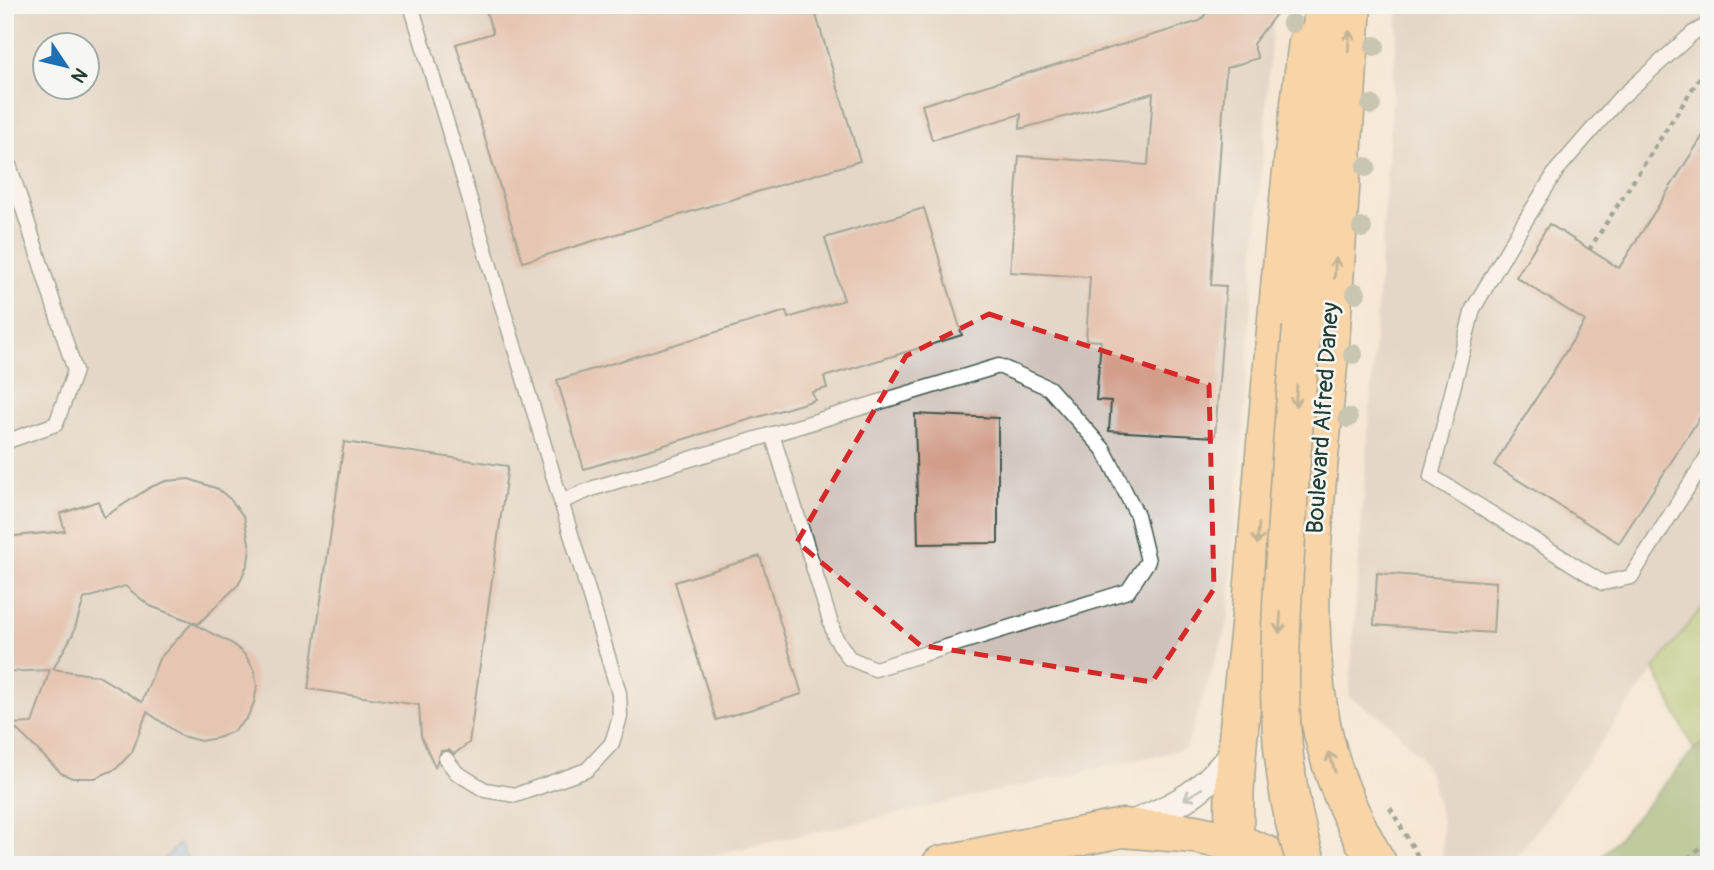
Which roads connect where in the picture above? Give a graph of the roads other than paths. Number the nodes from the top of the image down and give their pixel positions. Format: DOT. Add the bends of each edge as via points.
graph roads {
  1 [pos="411,5"];
  2 [pos="1314,5"];
  3 [pos="1323,5"];
  4 [pos="1352,5"];
  5 [pos="1709,24"];
  6 [pos="5,152"];
  7 [pos="772,435"];
  8 [pos="5,442"];
  9 [pos="1709,454"];
  10 [pos="563,501"];
  11 [pos="1239,745"];
  12 [pos="446,759"];
  13 [pos="1122,828"];
  14 [pos="1235,853"];
  15 [pos="940,865"];
  16 [pos="1290,865"];
  17 [pos="1307,865"];
  18 [pos="1378,865"];
  1 -- 10 [label="lane"];
  2 -- 11 [label="main road, Boulevard Alfred Daney, one-way" via="1287,226"];
  3 -- 17 [label="main road, one-way, bridge" via="1278,705 1298,839"];
  18 -- 4 [label="main road, Boulevard Alfred Daney, one-way" via="1336,775 1322,729 1315,685 1311,577"];
  5 -- 9 [label="lane" via="1618,100 1557,170 1515,237 1473,309 1431,476 1603,583 1631,577"];
  6 -- 8 [label="lane" via="75,371 56,424"];
  7 -- 7 [label="lane" via="999,366 1049,388 1104,450 1138,515 1148,561 1128,591 875,669 849,658 835,637"];
  7 -- 10 [label="lane"];
  10 -- 12 [label="lane" via="619,693 620,717 612,743 587,770 516,795 485,790 457,773"];
  11 -- 13 [label="street, one-way" via="1205,787"];
  11 -- 14 [label="main road, Boulevard Alfred Daney"];
  13 -- 14 [label="main road" via="1195,834"];
  13 -- 15 [label="main road"];
  14 -- 16 [label="main road"];
}
